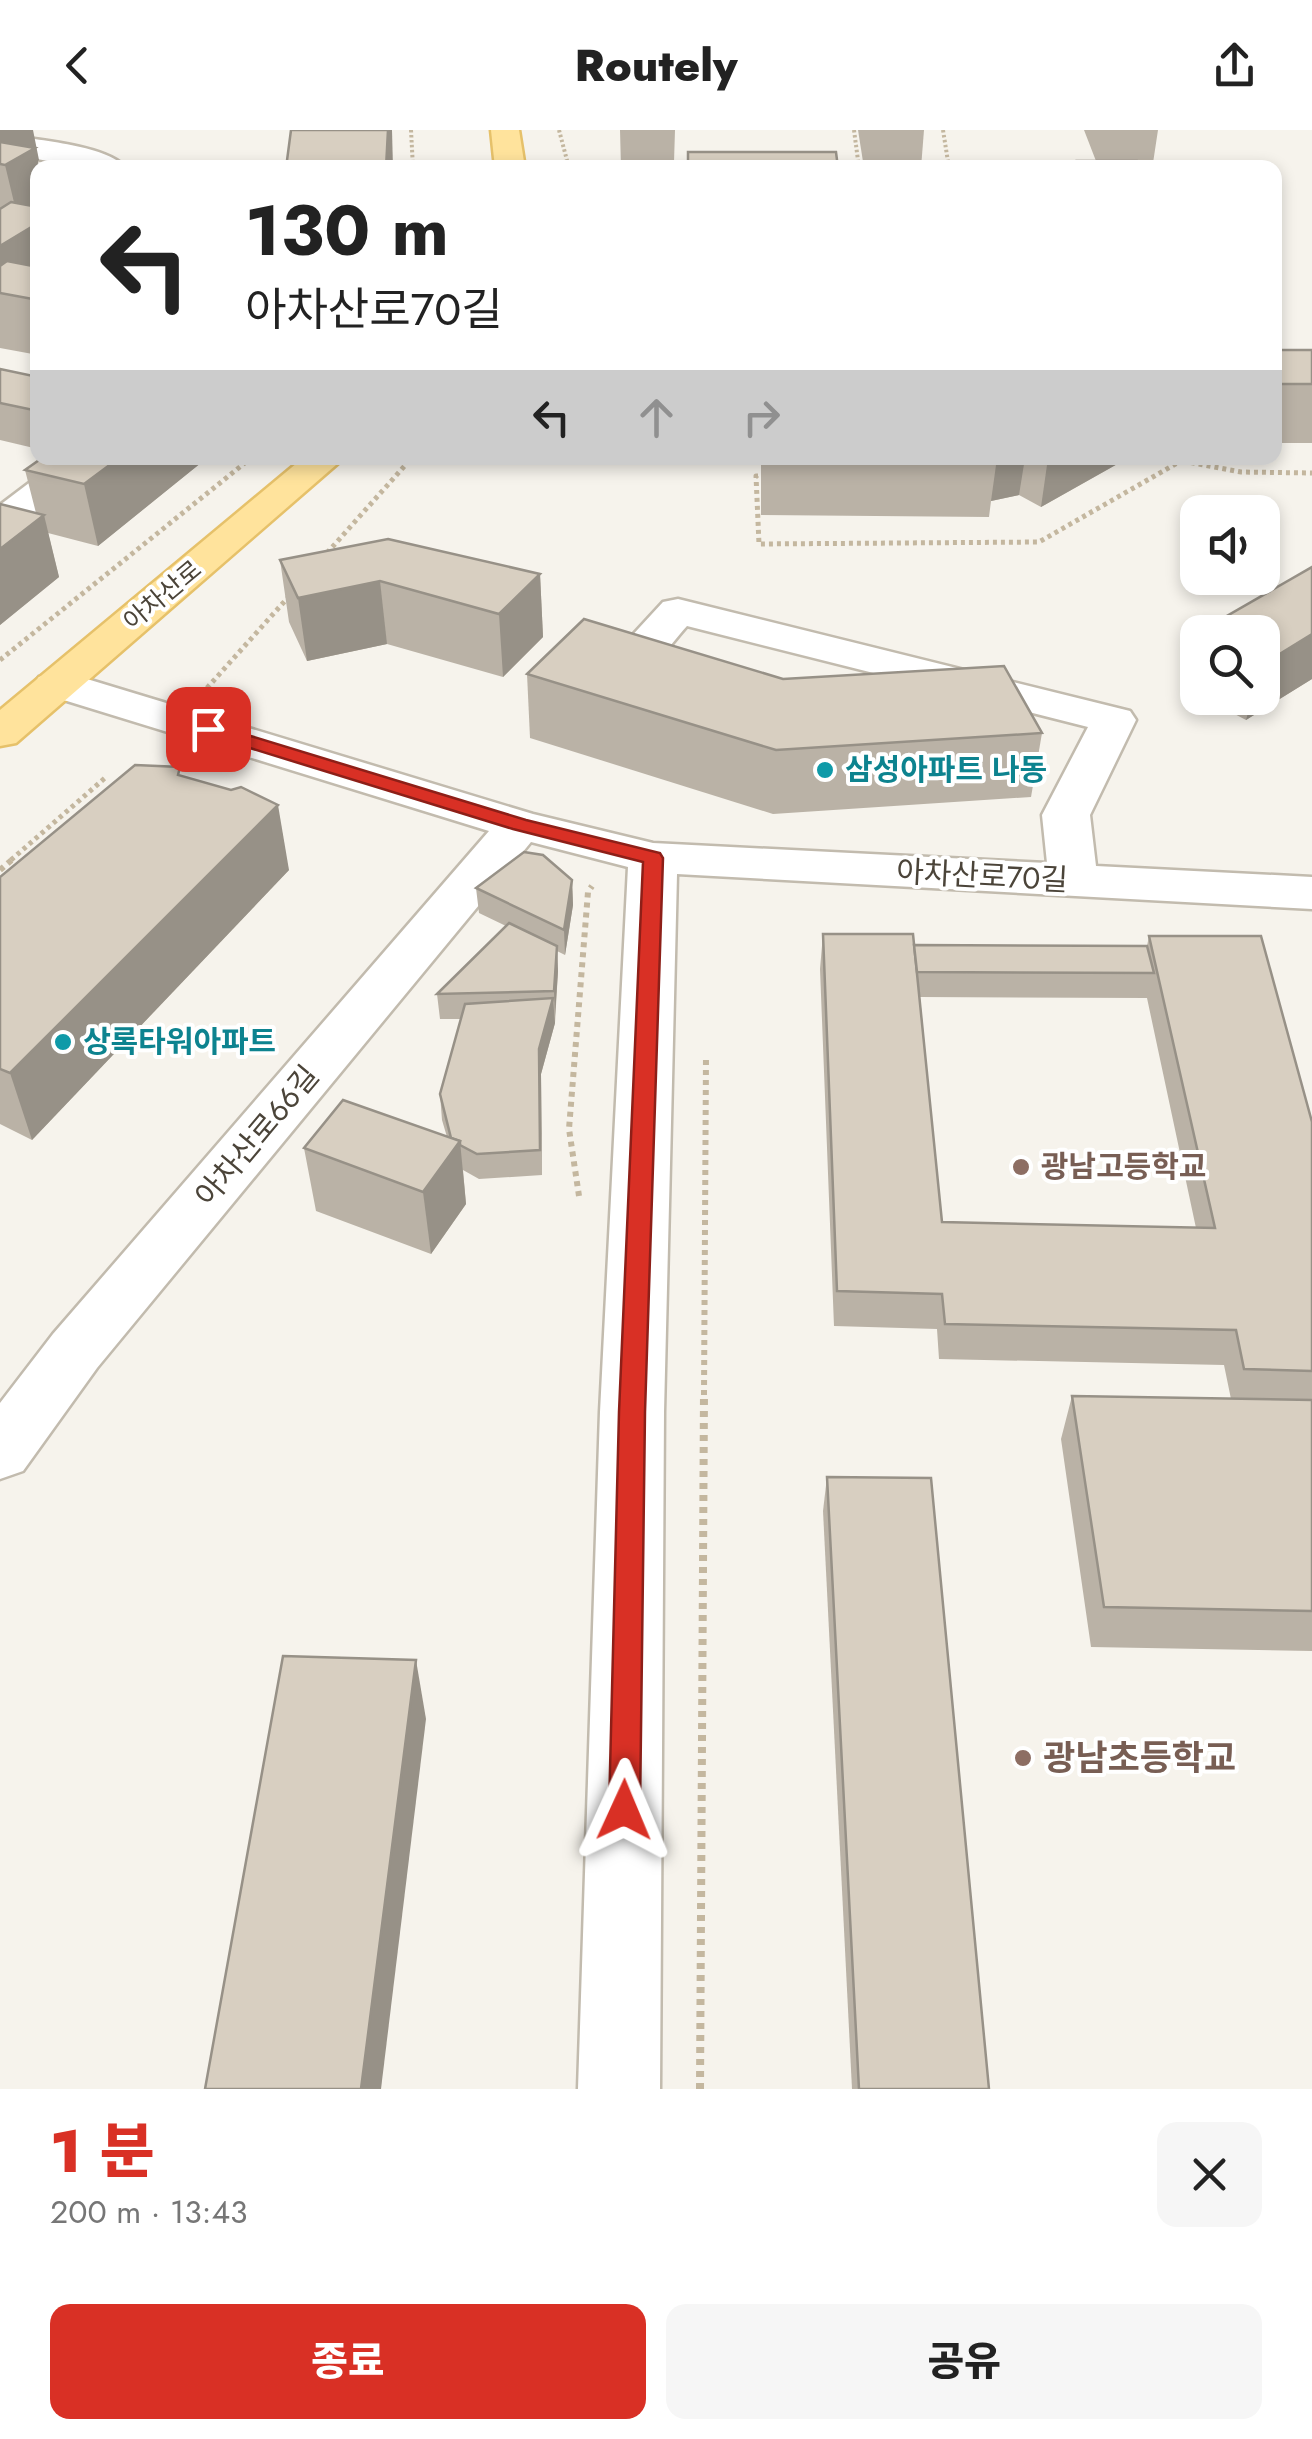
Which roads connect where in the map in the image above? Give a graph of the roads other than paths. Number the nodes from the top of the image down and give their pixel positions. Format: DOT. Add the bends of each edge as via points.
graph roads {
  1 [pos="505,130"];
  2 [pos="0,143"];
  3 [pos="74,160"];
  4 [pos="509,160"];
  5 [pos="77,465"];
  6 [pos="316,465"];
  7 [pos="0,524"];
  8 [pos="631,662"];
  9 [pos="54,686"];
  10 [pos="0,733"];
  11 [pos="520,825"];
  12 [pos="653,858"];
  13 [pos="1073,881"];
  14 [pos="1312,893"];
  15 [pos="0,1452"];
  16 [pos="618,2089"];
  1 -- 4 [label="main road"];
  2 -- 3 [label="street"];
  5 -- 7 [label="street"];
  6 -- 9 [label="main road, 아차산로"];
  8 -- 13 [label="street" via="678,611 795,657 1114,720 1066,815"];
  9 -- 10 [label="main road, 아차산로"];
  9 -- 11 [label="street, 아차산로70길"];
  11 -- 12 [label="street, 아차산로70길"];
  11 -- 15 [label="street, 아차산로66길" via="75,1351"];
  12 -- 13 [label="street, 아차산로70길"];
  12 -- 16 [label="street" via="632,1412"];
  13 -- 14 [label="street, 아차산로70길"];
}
